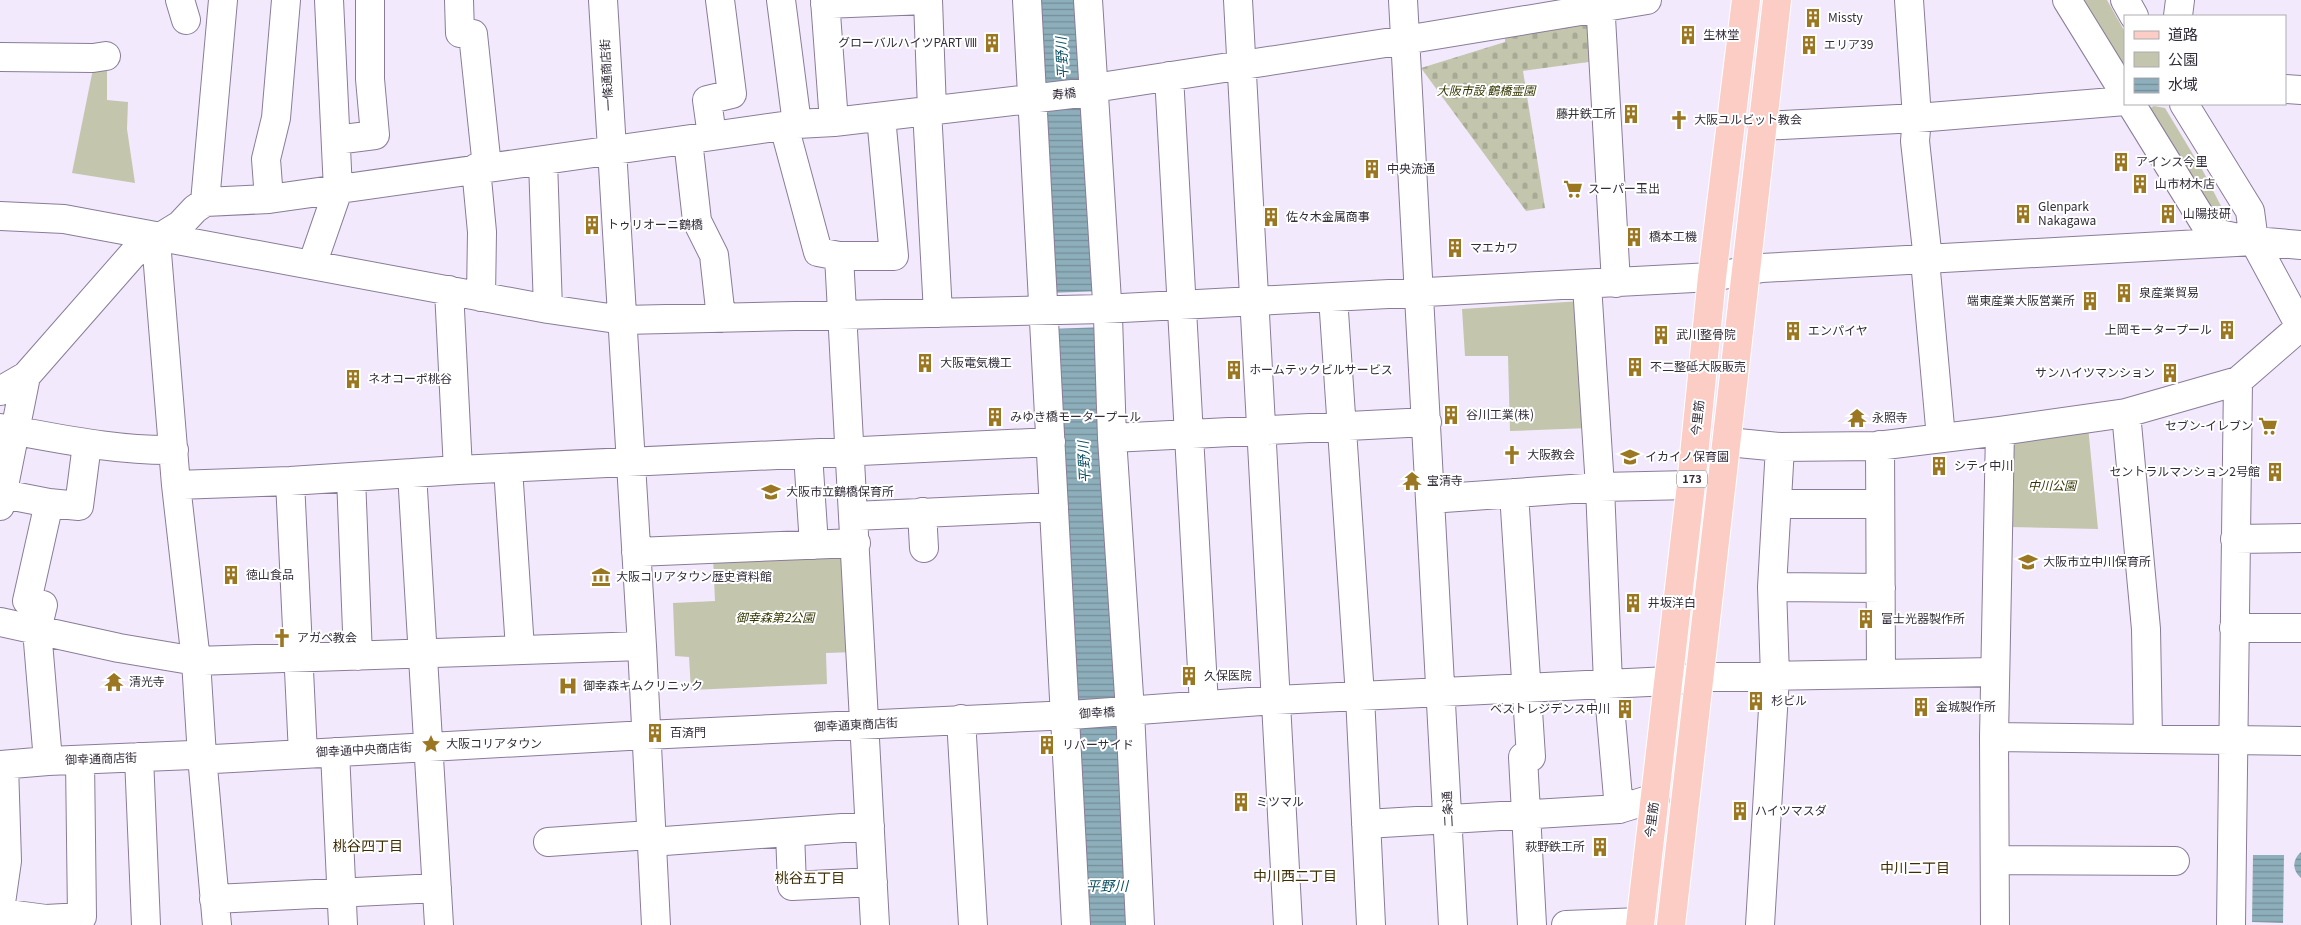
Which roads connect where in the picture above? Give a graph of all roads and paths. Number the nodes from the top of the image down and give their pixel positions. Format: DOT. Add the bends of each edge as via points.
graph roads {
  1 [pos="223,0"];
  2 [pos="286,0"];
  3 [pos="329,0"];
  4 [pos="370,0"];
  5 [pos="459,0"];
  6 [pos="603,0"];
  7 [pos="720,0"];
  8 [pos="781,0"];
  9 [pos="927,0"];
  10 [pos="1027,0"];
  11 [pos="1088,0"];
  12 [pos="1238,0"];
  13 [pos="1403,0"];
  14 [pos="1647,0"];
  15 [pos="1746,0"];
  16 [pos="1777,0"];
  17 [pos="1910,0"];
  18 [pos="2067,0"];
  19 [pos="2125,0"];
  20 [pos="2180,0"];
  21 [pos="825,2"];
  22 [pos="1600,3"];
  23 [pos="2133,15"];
  24 [pos="2178,15"];
  25 [pos="1405,40"];
  26 [pos="106,56"];
  27 [pos="0,57"];
  28 [pos="1241,64"];
  29 [pos="1169,76"];
  30 [pos="2286,89"];
  31 [pos="1092,90"];
  32 [pos="2301,90"];
  33 [pos="2124,92"];
  34 [pos="1035,97"];
  35 [pos="2124,101"];
  36 [pos="2132,105"];
  37 [pos="2185,105"];
  38 [pos="930,110"];
  39 [pos="881,117"];
  40 [pos="1917,118"];
  41 [pos="834,122"];
  42 [pos="791,125"];
  43 [pos="1762,126"];
  44 [pos="700,138"];
  45 [pos="336,140"];
  46 [pos="612,150"];
  47 [pos="543,161"];
  48 [pos="482,168"];
  49 [pos="338,190"];
  50 [pos="269,199"];
  51 [pos="205,202"];
  52 [pos="0,216"];
  53 [pos="159,238"];
  54 [pos="2254,241"];
  55 [pos="2301,245"];
  56 [pos="840,256"];
  57 [pos="1926,260"];
  58 [pos="312,265"];
  59 [pos="1747,271"];
  60 [pos="1712,277"];
  61 [pos="1616,283"];
  62 [pos="1587,284"];
  63 [pos="449,290"];
  64 [pos="1419,293"];
  65 [pos="481,297"];
  66 [pos="1333,297"];
  67 [pos="1255,302"];
  68 [pos="1180,305"];
  69 [pos="548,309"];
  70 [pos="1105,309"];
  71 [pos="1047,310"];
  72 [pos="938,313"];
  73 [pos="843,315"];
  74 [pos="721,318"];
  75 [pos="623,320"];
  76 [pos="2301,327"];
  77 [pos="26,376"];
  78 [pos="2238,380"];
  79 [pos="0,391"];
  80 [pos="2126,413"];
  81 [pos="1427,422"];
  82 [pos="1343,426"];
  83 [pos="7,429"];
  84 [pos="1262,431"];
  85 [pos="2000,431"];
  86 [pos="1189,434"];
  87 [pos="1112,438"];
  88 [pos="1941,438"];
  89 [pos="1051,442"];
  90 [pos="1728,442"];
  91 [pos="87,444"];
  92 [pos="1880,445"];
  93 [pos="1780,447"];
  94 [pos="174,450"];
  95 [pos="849,452"];
  96 [pos="808,454"];
  97 [pos="631,462"];
  98 [pos="508,468"];
  99 [pos="458,470"];
  100 [pos="412,473"];
  101 [pos="351,477"];
  102 [pos="290,481"];
  103 [pos="176,485"];
  104 [pos="1691,485"];
  105 [pos="1600,487"];
  106 [pos="1514,493"];
  107 [pos="1430,499"];
  108 [pos="2,500"];
  109 [pos="49,503"];
  110 [pos="1778,504"];
  111 [pos="1880,504"];
  112 [pos="1054,507"];
  113 [pos="922,512"];
  114 [pos="854,516"];
  115 [pos="2301,538"];
  116 [pos="2235,539"];
  117 [pos="856,543"];
  118 [pos="814,545"];
  119 [pos="924,548"];
  120 [pos="636,552"];
  121 [pos="1772,587"];
  122 [pos="1881,588"];
  123 [pos="0,622"];
  124 [pos="2234,628"];
  125 [pos="2301,628"];
  126 [pos="37,630"];
  127 [pos="642,646"];
  128 [pos="520,649"];
  129 [pos="424,653"];
  130 [pos="358,656"];
  131 [pos="297,660"];
  132 [pos="196,661"];
  133 [pos="1995,672"];
  134 [pos="1881,674"];
  135 [pos="1775,676"];
  136 [pos="1700,677"];
  137 [pos="1669,681"];
  138 [pos="1608,683"];
  139 [pos="1527,689"];
  140 [pos="1441,692"];
  141 [pos="1360,696"];
  142 [pos="1276,700"];
  143 [pos="1204,705"];
  144 [pos="1127,712"];
  145 [pos="1068,715"];
  146 [pos="961,719"];
  147 [pos="866,725"];
  148 [pos="646,735"];
  149 [pos="1994,737"];
  150 [pos="2148,739"];
  151 [pos="2232,740"];
  152 [pos="2301,740"];
  153 [pos="429,746"];
  154 [pos="335,752"];
  155 [pos="303,754"];
  156 [pos="202,756"];
  157 [pos="139,757"];
  158 [pos="80,760"];
  159 [pos="48,761"];
  160 [pos="2,765"];
  161 [pos="1655,798"];
  162 [pos="1619,809"];
  163 [pos="1526,814"];
  164 [pos="1449,819"];
  165 [pos="1366,824"];
  166 [pos="870,826"];
  167 [pos="790,832"];
  168 [pos="651,839"];
  169 [pos="548,842"];
  170 [pos="1995,860"];
  171 [pos="3,861"];
  172 [pos="2175,861"];
  173 [pos="873,882"];
  174 [pos="436,888"];
  175 [pos="342,892"];
  176 [pos="0,911"];
  177 [pos="215,912"];
  178 [pos="1640,924"];
  179 [pos="146,925"];
  180 [pos="343,925"];
  181 [pos="439,925"];
  182 [pos="656,925"];
  183 [pos="875,925"];
  184 [pos="973,925"];
  185 [pos="1076,925"];
  186 [pos="1140,925"];
  187 [pos="1288,925"];
  188 [pos="1371,925"];
  189 [pos="1453,925"];
  190 [pos="1532,925"];
  191 [pos="1566,925"];
  192 [pos="1671,925"];
  193 [pos="1760,925"];
  194 [pos="1995,925"];
  195 [pos="2231,925"];
  1 -- 51 [label="street"];
  2 -- 50 [label="street" via="276,118 266,159"];
  3 -- 45 [label="street"];
  4 -- 45 [label="street" via="370,79 375,135"];
  5 -- 48 [label="street" via="460,33 473,34"];
  6 -- 46 [label="street, 一條通商店街"];
  7 -- 44 [label="street" via="732,94 707,100"];
  8 -- 42 [label="street"];
  9 -- 21 [label="street"];
  9 -- 38 [label="street"];
  10 -- 34 [label="street"];
  11 -- 31 [label="street"];
  12 -- 28 [label="street"];
  13 -- 25 [label="street, 二条通"];
  14 -- 22 [label="street, 寿橋"];
  15 -- 60 [label="main road, 今里筋 / 173"];
  16 -- 43 [label="main road, 173"];
  17 -- 40 [label="street"];
  18 -- 33 [label="street"];
  19 -- 23 [label="street"];
  20 -- 24 [label="street"];
  21 -- 41 [label="street"];
  22 -- 25 [label="street, 寿橋"];
  22 -- 61 [label="street"];
  25 -- 28 [label="street, 寿橋"];
  25 -- 64 [label="street, 二条通"];
  26 -- 27 [label="street"];
  28 -- 29 [label="street, 寿橋"];
  28 -- 67 [label="street"];
  29 -- 31 [label="street, 寿橋"];
  29 -- 68 [label="street"];
  30 -- 32 [label="street"];
  31 -- 34 [label="street, 寿橋"];
  31 -- 70 [label="street"];
  34 -- 38 [label="street, 寿橋"];
  34 -- 71 [label="street"];
  35 -- 40 [label="street"];
  36 -- 54 [label="street" via="2210,232"];
  37 -- 54 [label="street" via="2250,212"];
  38 -- 39 [label="street, 寿橋"];
  38 -- 72 [label="street"];
  39 -- 41 [label="street, 寿橋"];
  39 -- 56 [label="street" via="894,256"];
  40 -- 43 [label="street"];
  40 -- 57 [label="street" via="1915,141"];
  41 -- 42 [label="street, 寿橋"];
  42 -- 44 [label="street, 寿橋"];
  42 -- 56 [label="street" via="818,252"];
  43 -- 59 [label="main road, 173"];
  44 -- 46 [label="street, 寿橋"];
  44 -- 74 [label="street" via="697,221 714,255"];
  45 -- 49 [label="street"];
  46 -- 47 [label="street, 寿橋"];
  46 -- 75 [label="street, 一條通商店街"];
  47 -- 48 [label="street, 寿橋"];
  47 -- 69 [label="street"];
  48 -- 49 [label="street, 寿橋"];
  48 -- 65 [label="street"];
  49 -- 50 [label="street, 寿橋"];
  49 -- 58 [label="street"];
  50 -- 51 [label="street, 寿橋"];
  51 -- 53 [label="street" via="180,225"];
  52 -- 53 [label="street" via="64,219"];
  53 -- 58 [label="street"];
  53 -- 77 [label="street" via="134,254"];
  53 -- 94 [label="street" via="157,253"];
  54 -- 55 [label="street"];
  54 -- 57 [label="street"];
  54 -- 76 [label="street"];
  56 -- 73 [label="street"];
  57 -- 59 [label="street"];
  57 -- 88 [label="street"];
  58 -- 63 [label="street"];
  59 -- 60 [label="street"];
  59 -- 90 [label="main road, 173"];
  60 -- 61 [label="street"];
  60 -- 104 [label="main road, 今里筋 / 173"];
  61 -- 62 [label="street"];
  62 -- 64 [label="street"];
  62 -- 105 [label="street"];
  63 -- 65 [label="street"];
  63 -- 99 [label="street"];
  64 -- 66 [label="street"];
  64 -- 81 [label="street, 二条通"];
  65 -- 69 [label="street"];
  66 -- 67 [label="street"];
  66 -- 82 [label="street"];
  67 -- 68 [label="street"];
  67 -- 84 [label="street"];
  68 -- 70 [label="street"];
  68 -- 86 [label="street"];
  69 -- 75 [label="street"];
  70 -- 71 [label="street"];
  70 -- 87 [label="street"];
  71 -- 72 [label="street"];
  71 -- 89 [label="street"];
  72 -- 73 [label="street"];
  73 -- 74 [label="street"];
  73 -- 95 [label="street"];
  74 -- 75 [label="street"];
  75 -- 97 [label="street, 一條通商店街"];
  76 -- 78 [label="street"];
  77 -- 79 [label="street"];
  77 -- 83 [label="street"];
  78 -- 80 [label="street"];
  78 -- 116 [label="street"];
  80 -- 85 [label="street"];
  80 -- 150 [label="street" via="2146,629"];
  81 -- 82 [label="street"];
  81 -- 107 [label="street, 二条通"];
  82 -- 84 [label="street"];
  82 -- 141 [label="street"];
  83 -- 91 [label="street"];
  83 -- 108 [label="street"];
  84 -- 86 [label="street"];
  84 -- 142 [label="street"];
  85 -- 88 [label="street"];
  85 -- 133 [label="street"];
  86 -- 87 [label="street"];
  86 -- 143 [label="street"];
  87 -- 144 [label="street"];
  88 -- 92 [label="street"];
  89 -- 95 [label="street"];
  89 -- 112 [label="street"];
  90 -- 93 [label="street"];
  90 -- 136 [label="main road, 173"];
  91 -- 94 [label="street"];
  91 -- 109 [label="street" via="79,506"];
  92 -- 93 [label="street"];
  92 -- 111 [label="street"];
  93 -- 110 [label="street"];
  94 -- 103 [label="street"];
  95 -- 96 [label="street"];
  95 -- 114 [label="street"];
  96 -- 97 [label="street"];
  96 -- 118 [label="street"];
  97 -- 98 [label="street"];
  97 -- 120 [label="street, 一條通商店街"];
  98 -- 99 [label="street"];
  98 -- 128 [label="street"];
  99 -- 100 [label="street"];
  100 -- 101 [label="street"];
  100 -- 129 [label="street"];
  101 -- 102 [label="street"];
  101 -- 130 [label="street"];
  102 -- 103 [label="street"];
  102 -- 131 [label="street"];
  103 -- 132 [label="street"];
  104 -- 105 [label="street"];
  104 -- 137 [label="main road, 今里筋 / 173"];
  105 -- 106 [label="street"];
  105 -- 138 [label="street"];
  106 -- 107 [label="street"];
  106 -- 139 [label="street"];
  107 -- 140 [label="street, 二条通"];
  108 -- 109 [label="street"];
  109 -- 126 [label="street" via="27,601 43,605"];
  110 -- 111 [label="street"];
  110 -- 121 [label="street"];
  111 -- 122 [label="street"];
  112 -- 113 [label="street"];
  112 -- 145 [label="street"];
  113 -- 114 [label="street"];
  113 -- 119 [label="street"];
  114 -- 117 [label="street"];
  115 -- 116 [label="street"];
  116 -- 124 [label="street"];
  117 -- 118 [label="street"];
  117 -- 147 [label="street"];
  118 -- 120 [label="street"];
  120 -- 127 [label="street, 一條通商店街"];
  121 -- 122 [label="street"];
  121 -- 135 [label="street"];
  122 -- 134 [label="street"];
  123 -- 126 [label="street"];
  124 -- 125 [label="street"];
  124 -- 151 [label="street"];
  126 -- 132 [label="street"];
  126 -- 159 [label="street"];
  127 -- 128 [label="street"];
  127 -- 148 [label="street, 一條通商店街"];
  128 -- 129 [label="street"];
  129 -- 130 [label="street"];
  129 -- 153 [label="street"];
  130 -- 131 [label="street"];
  131 -- 132 [label="street"];
  131 -- 155 [label="street"];
  132 -- 156 [label="street"];
  133 -- 134 [label="street, 御幸橋"];
  133 -- 149 [label="street"];
  134 -- 135 [label="street, 御幸橋"];
  135 -- 136 [label="street, 御幸橋"];
  135 -- 193 [label="street"];
  136 -- 137 [label="street, 御幸橋"];
  136 -- 192 [label="main road, 173"];
  137 -- 138 [label="street, 御幸橋"];
  137 -- 161 [label="main road, 今里筋 / 173"];
  138 -- 139 [label="street, 御幸橋"];
  138 -- 162 [label="street"];
  139 -- 140 [label="street, 御幸橋"];
  139 -- 163 [label="street" via="1531,757 1523,757"];
  140 -- 141 [label="street, 御幸橋"];
  140 -- 164 [label="street, 二条通"];
  141 -- 142 [label="street, 御幸橋"];
  141 -- 165 [label="street"];
  142 -- 143 [label="street, 御幸橋"];
  142 -- 187 [label="street"];
  143 -- 144 [label="street, 御幸橋"];
  144 -- 145 [label="street, 御幸橋"];
  144 -- 186 [label="street"];
  145 -- 146 [label="street, 御幸通東商店街"];
  145 -- 185 [label="street"];
  146 -- 147 [label="street, 御幸通東商店街"];
  146 -- 184 [label="street"];
  147 -- 148 [label="street, 御幸通東商店街"];
  147 -- 166 [label="street"];
  148 -- 153 [label="street, 御幸通中央商店街"];
  148 -- 168 [label="street, 一條通商店街"];
  149 -- 150 [label="street"];
  149 -- 170 [label="street"];
  150 -- 151 [label="street"];
  151 -- 152 [label="street"];
  151 -- 195 [label="street"];
  153 -- 154 [label="street, 御幸通中央商店街"];
  153 -- 174 [label="street"];
  154 -- 155 [label="street, 御幸通中央商店街"];
  154 -- 175 [label="street"];
  155 -- 156 [label="street, 御幸通中央商店街" via="214,759"];
  156 -- 157 [label="street, 御幸通商店街"];
  156 -- 177 [label="street"];
  157 -- 158 [label="street, 御幸通商店街"];
  157 -- 179 [label="street"];
  158 -- 159 [label="street, 御幸通商店街"];
  158 -- 176 [label="street" via="82,917 46,919"];
  159 -- 160 [label="street, 御幸通商店街"];
  160 -- 171 [label="street"];
  161 -- 162 [label="street"];
  161 -- 178 [label="main road, 今里筋 / 173"];
  162 -- 163 [label="street"];
  163 -- 164 [label="street"];
  163 -- 190 [label="street"];
  164 -- 165 [label="street"];
  164 -- 189 [label="street, 二条通"];
  165 -- 188 [label="street"];
  166 -- 167 [label="street"];
  166 -- 173 [label="street"];
  167 -- 168 [label="street"];
  167 -- 173 [label="street" via="792,886"];
  168 -- 169 [label="street"];
  168 -- 182 [label="street, 一條通商店街"];
  170 -- 172 [label="street"];
  170 -- 194 [label="street"];
  171 -- 176 [label="street"];
  173 -- 183 [label="street"];
  174 -- 175 [label="street"];
  174 -- 181 [label="street"];
  175 -- 177 [label="street"];
  175 -- 180 [label="street"];
  178 -- 191 [label="street"];
}
